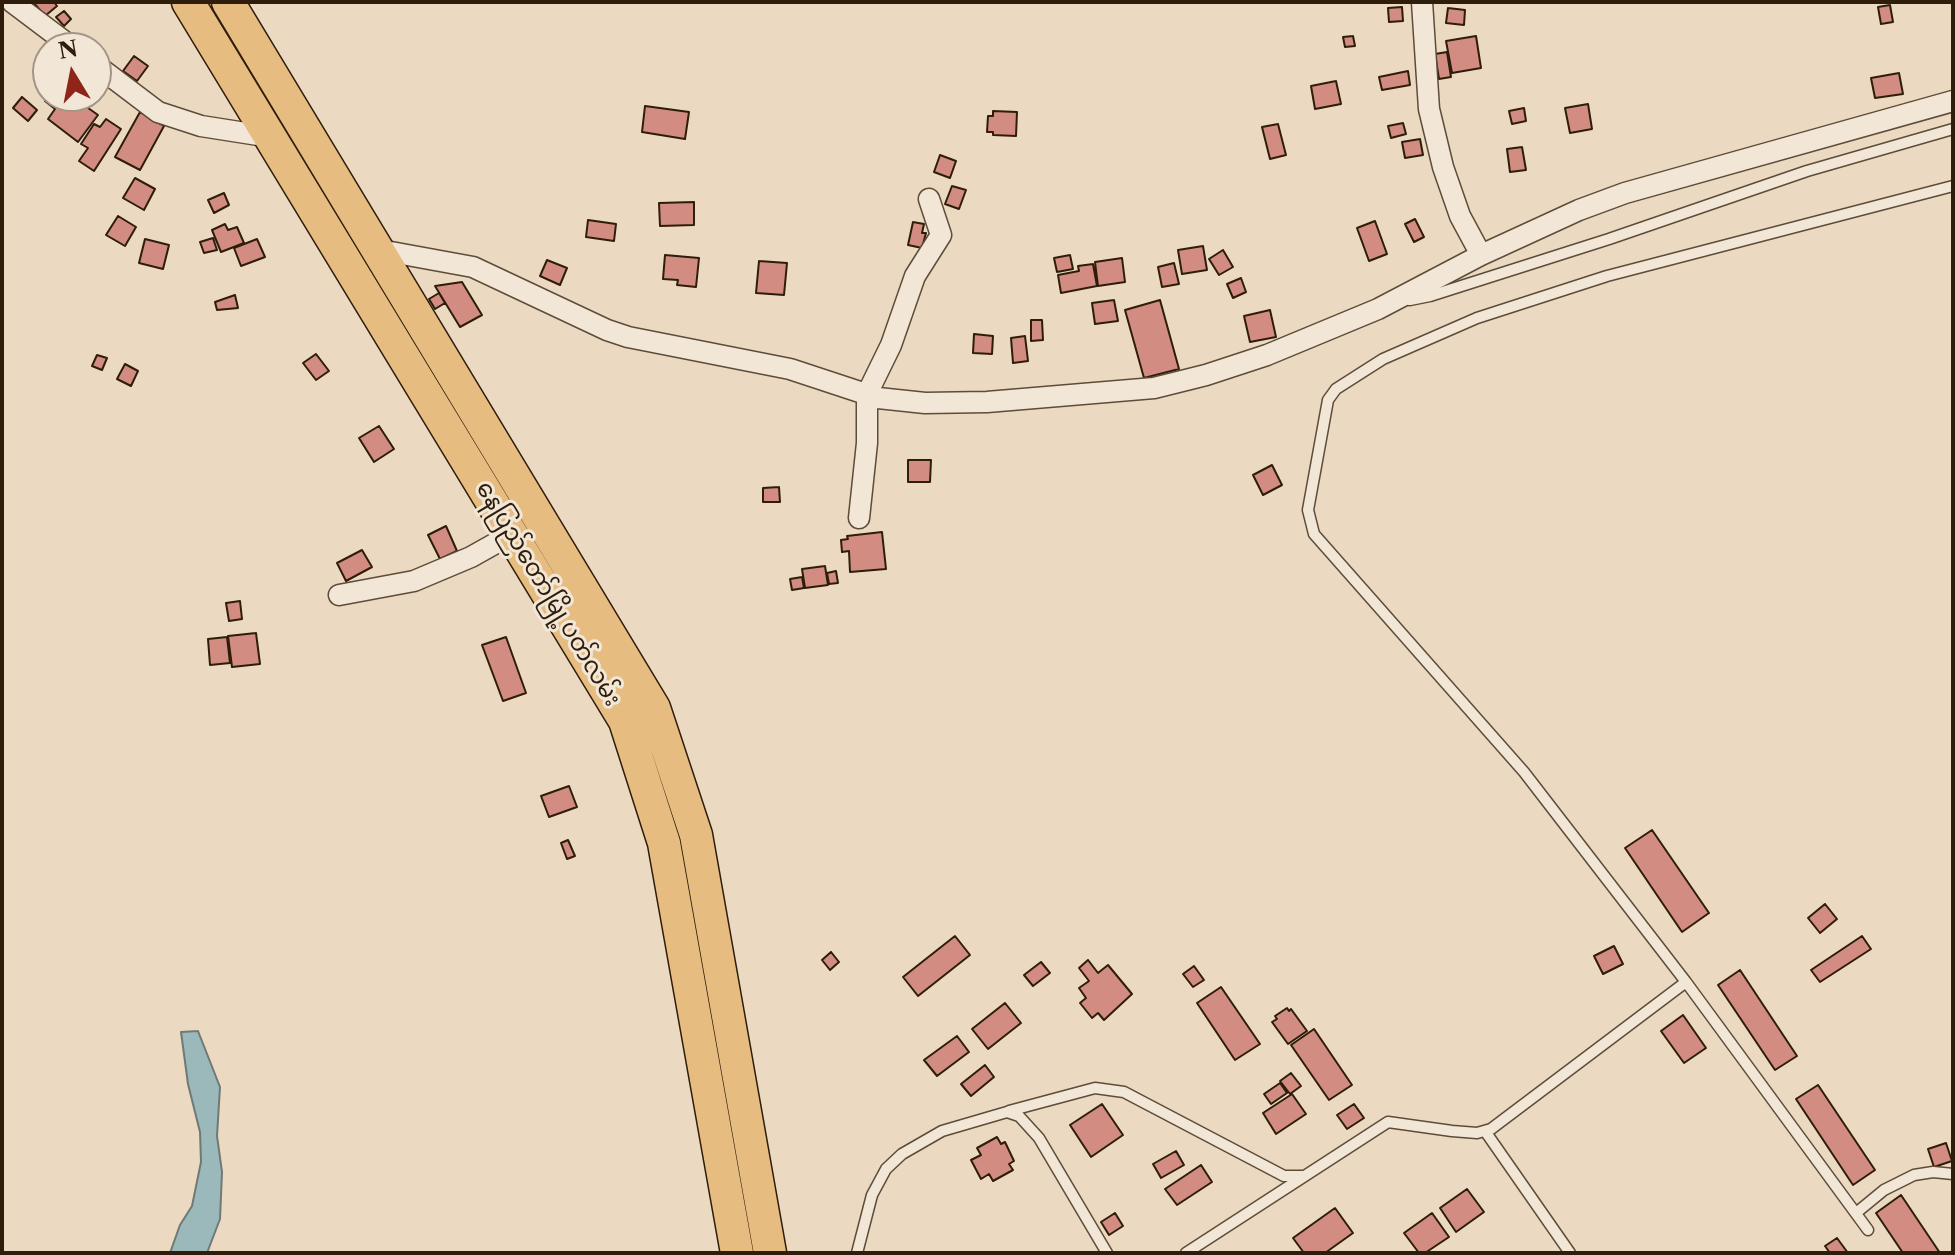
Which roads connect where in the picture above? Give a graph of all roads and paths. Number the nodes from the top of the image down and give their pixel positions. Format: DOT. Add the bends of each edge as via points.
graph roads {
  1 [pos="12,2"];
  2 [pos="188,2"];
  3 [pos="228,2"];
  4 [pos="1422,2"];
  5 [pos="52,32"];
  6 [pos="112,77"];
  7 [pos="1953,101"];
  8 [pos="1953,129"];
  9 [pos="271,137"];
  10 [pos="1953,186"];
  11 [pos="929,199"];
  12 [pos="380,250"];
  13 [pos="1481,255"];
  14 [pos="1388,304"];
  15 [pos="867,394"];
  16 [pos="859,518"];
  17 [pos="512,534"];
  18 [pos="339,595"];
  19 [pos="1686,982"];
  20 [pos="1007,1112"];
  21 [pos="1485,1131"];
  22 [pos="1953,1174"];
  23 [pos="1305,1176"];
  24 [pos="1856,1213"];
  25 [pos="1868,1230"];
  26 [pos="1200,1248"];
  27 [pos="737,1253"];
  28 [pos="770,1253"];
  29 [pos="857,1253"];
  30 [pos="1107,1253"];
  31 [pos="1186,1253"];
  32 [pos="1570,1253"];
  1 -- 5 [label="street"];
  2 -- 9 [label="main road, နေပြည်တော်မြို့ပတ်လမ်း"];
  3 -- 12 [label="main road"];
  4 -- 13 [label="street" via="1429,109 1460,216"];
  6 -- 9 [label="street" via="158,112 201,126"];
  7 -- 13 [label="street" via="1625,193"];
  8 -- 14 [label="lane" via="1807,171 1430,296"];
  9 -- 17 [label="main road, နေပြည်တော်မြို့ပတ်လမ်း"];
  10 -- 19 [label="lane" via="1607,276 1477,318 1383,359 1336,389 1328,400 1308,510 1314,534 1524,772"];
  11 -- 15 [label="street" via="941,235 915,276"];
  12 -- 15 [label="street" via="473,267 628,337 790,369"];
  12 -- 28 [label="main road" via="654,708 696,835"];
  13 -- 14 [label="street"];
  14 -- 15 [label="street" via="1267,355 1154,388 987,402 925,403"];
  15 -- 16 [label="street"];
  17 -- 18 [label="street" via="414,581"];
  17 -- 27 [label="main road, နေပြည်တော်မြို့ပတ်လမ်း" via="625,721 644,776 664,843"];
  19 -- 21 [label="lane"];
  19 -- 24 [label="lane"];
  20 -- 23 [label="lane" via="1077,1091 1124,1092 1284,1176"];
  20 -- 29 [label="lane" via="942,1131 886,1169 872,1195"];
  20 -- 30 [label="lane" via="1019,1116 1039,1138"];
  21 -- 23 [label="lane" via="1388,1122"];
  21 -- 32 [label="lane"];
  22 -- 24 [label="lane" via="1914,1175"];
  23 -- 26 [label="lane"];
  24 -- 25 [label="lane"];
  26 -- 31 [label="lane"];
}
